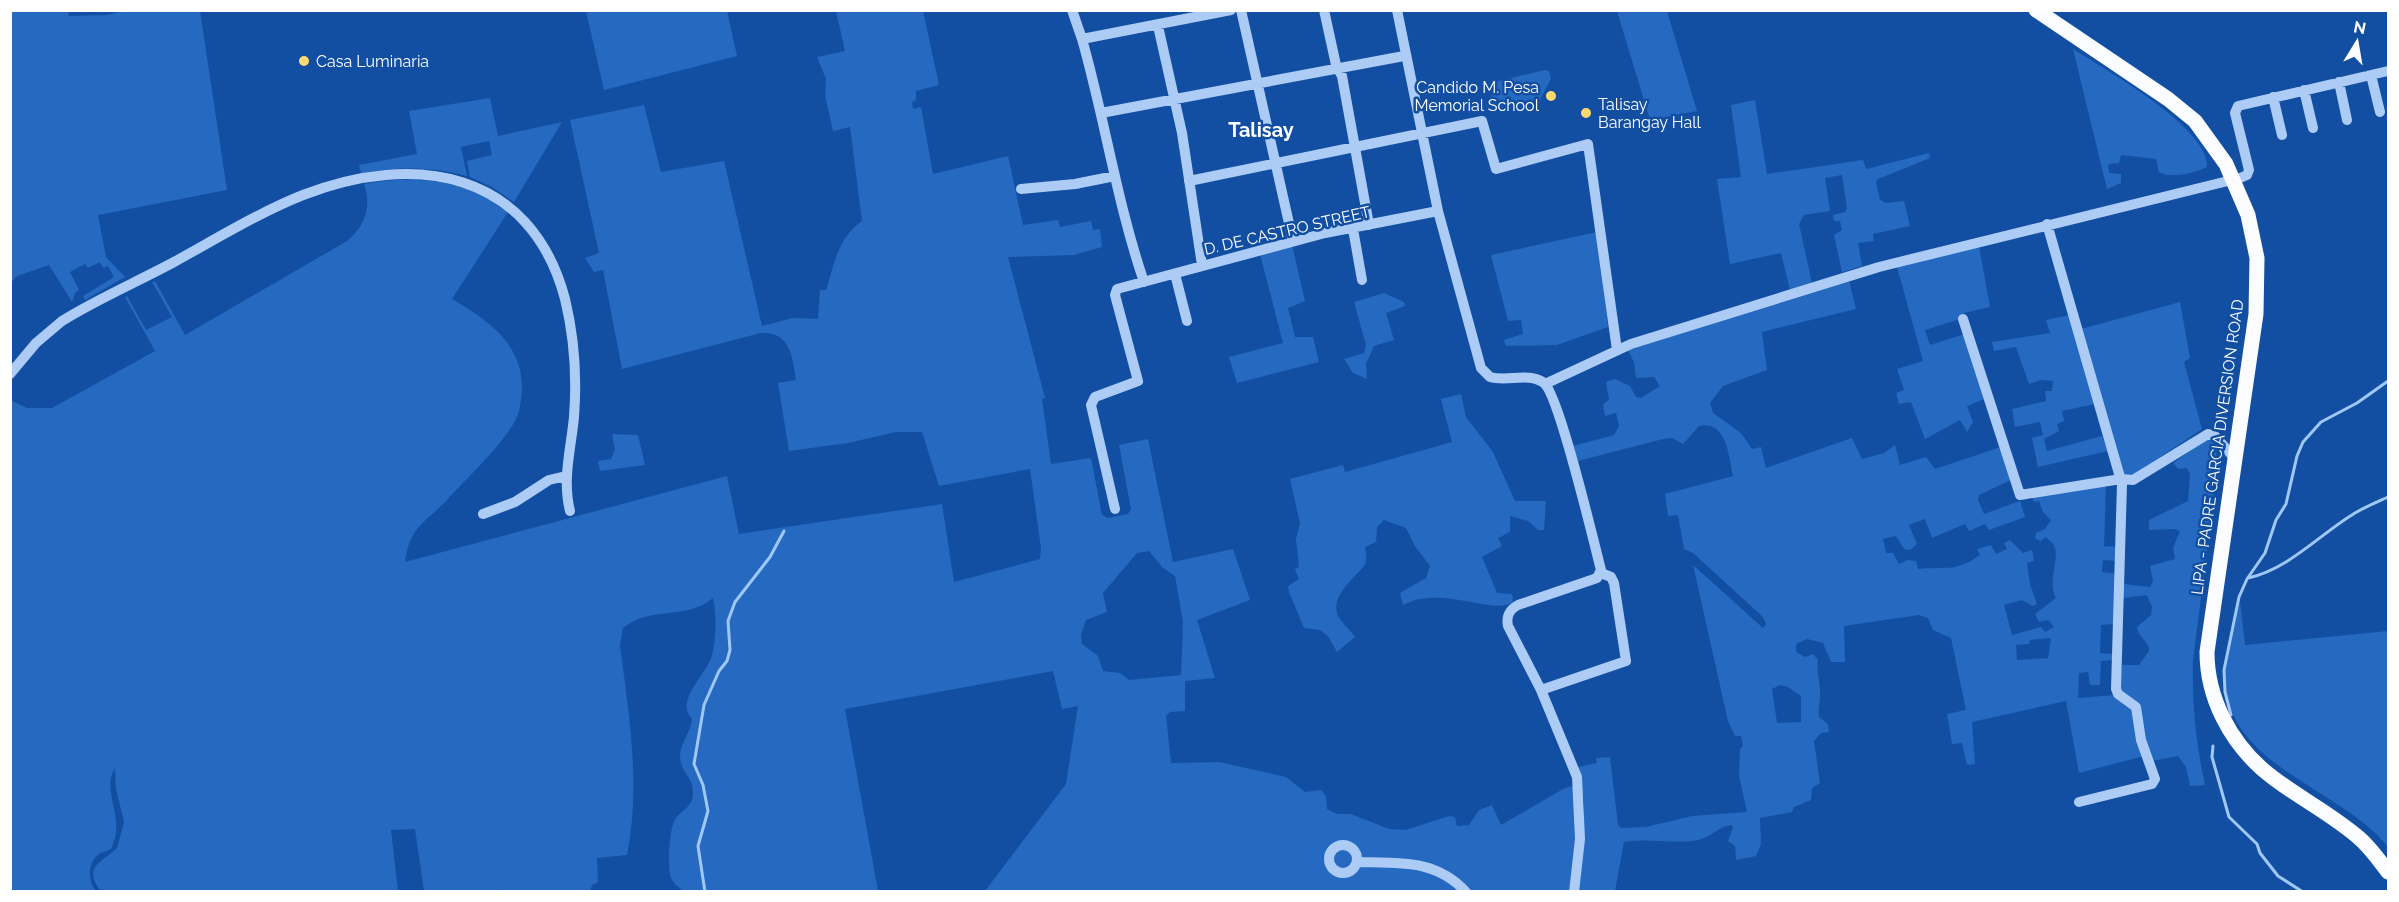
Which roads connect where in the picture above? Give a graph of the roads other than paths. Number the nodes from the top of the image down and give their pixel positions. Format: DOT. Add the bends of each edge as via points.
graph roads {
  1 [pos="1072,10"];
  2 [pos="1231,10"];
  3 [pos="1241,10"];
  4 [pos="1324,10"];
  5 [pos="1396,10"];
  6 [pos="2036,10"];
  7 [pos="1158,26"];
  8 [pos="1082,39"];
  9 [pos="1404,56"];
  10 [pos="1339,70"];
  11 [pos="2388,71"];
  12 [pos="2372,75"];
  13 [pos="2339,82"];
  14 [pos="1258,85"];
  15 [pos="2304,90"];
  16 [pos="2273,97"];
  17 [pos="1174,100"];
  18 [pos="2380,112"];
  19 [pos="1101,113"];
  20 [pos="2347,120"];
  21 [pos="2313,128"];
  22 [pos="1423,135"];
  23 [pos="2282,135"];
  24 [pos="1354,148"];
  25 [pos="1275,165"];
  26 [pos="1114,176"];
  27 [pos="2234,180"];
  28 [pos="1190,181"];
  29 [pos="1021,189"];
  30 [pos="1438,211"];
  31 [pos="2047,224"];
  32 [pos="1370,225"];
  33 [pos="1353,229"];
  34 [pos="1293,241"];
  35 [pos="1202,265"];
  36 [pos="1175,274"];
  37 [pos="1362,280"];
  38 [pos="1144,282"];
  39 [pos="1963,320"];
  40 [pos="1186,321"];
  41 [pos="1617,350"];
  42 [pos="10,374"];
  43 [pos="1545,384"];
  44 [pos="2236,460"];
  45 [pos="566,476"];
  46 [pos="2121,479"];
  47 [pos="1115,509"];
  48 [pos="570,511"];
  49 [pos="483,514"];
  50 [pos="1601,573"];
  51 [pos="1540,690"];
  52 [pos="2079,802"];
  53 [pos="1357,862"];
  54 [pos="2388,872"];
  55 [pos="1466,891"];
  56 [pos="1574,891"];
  1 -- 8 [label="street"];
  2 -- 7 [label="street"];
  3 -- 14 [label="street"];
  4 -- 10 [label="street"];
  5 -- 9 [label="street"];
  6 -- 27 [label="main road, LIPA - PADRE GARCIA DIVERSION ROAD" via="2182,110 2212,141"];
  7 -- 8 [label="street"];
  7 -- 17 [label="street"];
  8 -- 19 [label="street"];
  9 -- 10 [label="street"];
  9 -- 22 [label="street"];
  10 -- 14 [label="street"];
  10 -- 24 [label="street"];
  11 -- 12 [label="street"];
  12 -- 13 [label="street"];
  12 -- 18 [label="street"];
  13 -- 15 [label="street"];
  13 -- 20 [label="street"];
  14 -- 17 [label="street"];
  14 -- 25 [label="street"];
  15 -- 16 [label="street"];
  15 -- 21 [label="street"];
  16 -- 23 [label="street"];
  16 -- 27 [label="street" via="2235,109 2249,171"];
  17 -- 19 [label="street"];
  17 -- 28 [label="street"];
  19 -- 26 [label="street"];
  22 -- 24 [label="street"];
  22 -- 30 [label="street"];
  22 -- 41 [label="street" via="1482,122 1498,169 1588,144"];
  24 -- 25 [label="street"];
  24 -- 32 [label="street"];
  25 -- 28 [label="street"];
  25 -- 34 [label="street"];
  26 -- 29 [label="street"];
  26 -- 38 [label="street"];
  27 -- 31 [label="street"];
  27 -- 44 [label="main road, LIPA - PADRE GARCIA DIVERSION ROAD" via="2253,236 2258,286"];
  28 -- 35 [label="street"];
  30 -- 32 [label="street, D. DE CASTRO STREET"];
  30 -- 43 [label="street" via="1483,372 1494,378 1530,378"];
  31 -- 41 [label="street" via="1879,267"];
  31 -- 46 [label="street"];
  32 -- 33 [label="street, D. DE CASTRO STREET"];
  33 -- 34 [label="street, D. DE CASTRO STREET"];
  33 -- 37 [label="street"];
  34 -- 35 [label="street, D. DE CASTRO STREET"];
  35 -- 36 [label="street, D. DE CASTRO STREET"];
  36 -- 38 [label="street, D. DE CASTRO STREET"];
  36 -- 40 [label="street"];
  38 -- 47 [label="street, D. DE CASTRO STREET" via="1119,288 1115,295 1138,381 1091,401"];
  39 -- 46 [label="street" via="2020,495"];
  41 -- 43 [label="street"];
  42 -- 45 [label="street" via="36,343 62,321 279,205 383,174 436,175 474,185 506,203 533,232 558,278 570,328 576,392"];
  43 -- 50 [label="street" via="1552,395 1578,479"];
  44 -- 46 [label="street" via="2216,437 2208,434 2133,480"];
  44 -- 54 [label="main road, LIPA - PADRE GARCIA DIVERSION ROAD" via="2207,652 2211,693 2233,739 2254,764 2359,838"];
  45 -- 48 [label="street"];
  45 -- 49 [label="street" via="549,480 515,502"];
  46 -- 52 [label="street" via="2116,689 2136,707 2141,740 2155,779 2152,784"];
  50 -- 51 [label="street" via="1567,590 1523,603 1508,614 1508,626"];
  50 -- 51 [label="street" via="1614,583 1626,661"];
  51 -- 56 [label="street" via="1577,777 1580,839"];
  53 -- 55 [label="street" via="1429,867 1451,876"];
}
